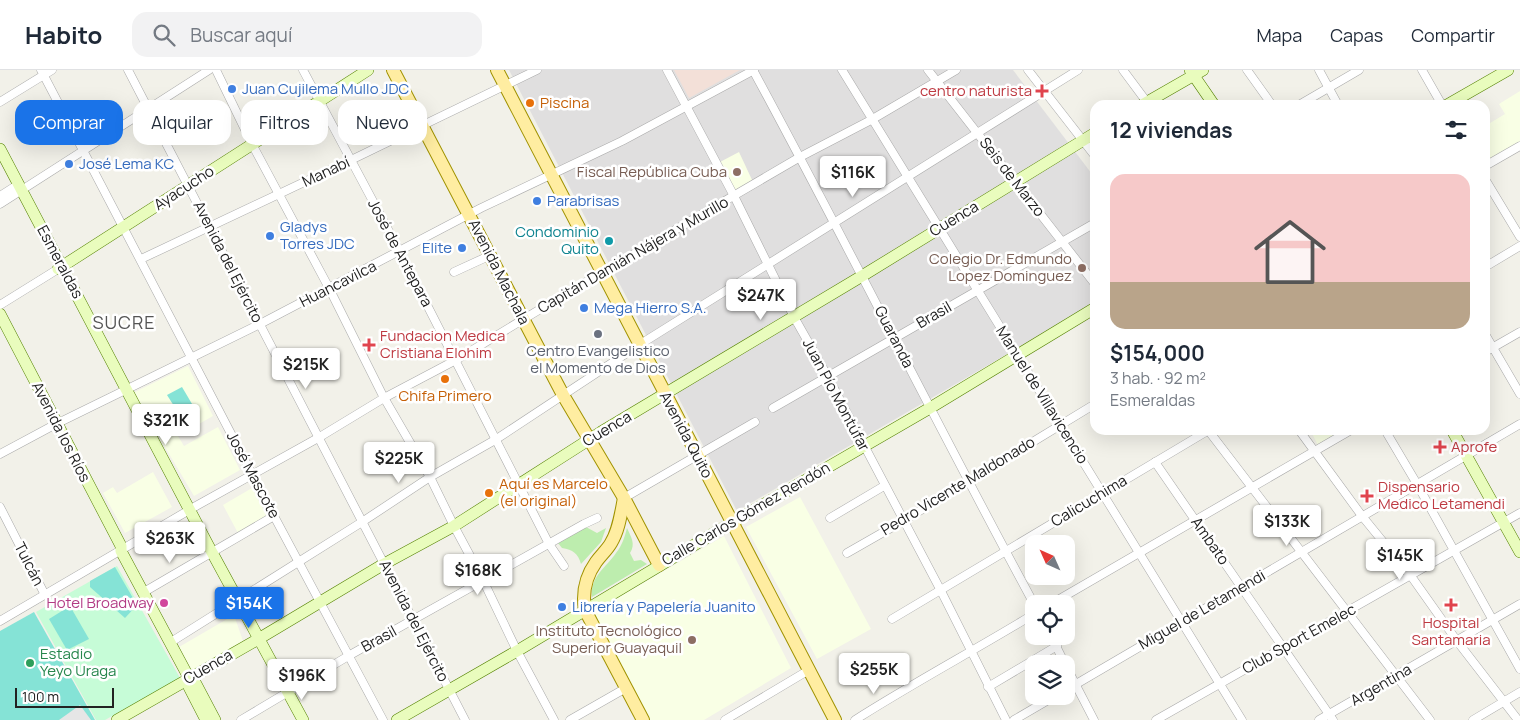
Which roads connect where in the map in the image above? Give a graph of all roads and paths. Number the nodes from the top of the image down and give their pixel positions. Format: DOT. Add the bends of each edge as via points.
graph roads {
  1 [pos="52,70"];
  2 [pos="128,70"];
  3 [pos="209,70"];
  4 [pos="216,70"];
  5 [pos="303,70"];
  6 [pos="368,70"];
  7 [pos="393,70"];
  8 [pos="497,70"];
  9 [pos="537,70"];
  10 [pos="667,70"];
  11 [pos="754,70"];
  12 [pos="842,70"];
  13 [pos="928,70"];
  14 [pos="956,70"];
  15 [pos="1028,70"];
  16 [pos="1078,70"];
  17 [pos="1123,70"];
  18 [pos="1248,70"];
  19 [pos="1319,70"];
  20 [pos="1359,70"];
  21 [pos="1422,70"];
  22 [pos="1508,70"];
  23 [pos="1195,72"];
  24 [pos="43,73"];
  25 [pos="936,81"];
  26 [pos="505,87"];
  27 [pos="1329,88"];
  28 [pos="1044,91"];
  29 [pos="144,100"];
  30 [pos="161,100"];
  31 [pos="319,100"];
  32 [pos="323,100"];
  33 [pos="409,100"];
  34 [pos="1143,100"];
  35 [pos="1152,100"];
  36 [pos="1211,100"];
  37 [pos="1269,100"];
  38 [pos="1308,100"];
  39 [pos="1335,100"];
  40 [pos="1439,100"];
  41 [pos="1456,100"];
  42 [pos="0,102"];
  43 [pos="686,106"];
  44 [pos="328,117"];
  45 [pos="133,118"];
  46 [pos="871,120"];
  47 [pos="241,121"];
  48 [pos="427,123"];
  49 [pos="427,133"];
  50 [pos="977,133"];
  51 [pos="1090,136"];
  52 [pos="1083,141"];
  53 [pos="167,145"];
  54 [pos="250,145"];
  55 [pos="253,145"];
  56 [pos="382,145"];
  57 [pos="1520,146"];
  58 [pos="0,149"];
  59 [pos="84,150"];
  60 [pos="1090,150"];
  61 [pos="800,157"];
  62 [pos="0,159"];
  63 [pos="351,160"];
  64 [pos="1490,163"];
  65 [pos="550,174"];
  66 [pos="908,177"];
  67 [pos="1016,182"];
  68 [pos="188,185"];
  69 [pos="1490,187"];
  70 [pos="18,188"];
  71 [pos="279,194"];
  72 [pos="0,196"];
  73 [pos="734,196"];
  74 [pos="0,204"];
  75 [pos="470,215"];
  76 [pos="835,222"];
  77 [pos="124,226"];
  78 [pos="210,226"];
  79 [pos="1090,226"];
  80 [pos="939,228"];
  81 [pos="1520,237"];
  82 [pos="1062,242"];
  83 [pos="1520,246"];
  84 [pos="400,252"];
  85 [pos="491,255"];
  86 [pos="140,258"];
  87 [pos="1490,264"];
  88 [pos="767,265"];
  89 [pos="60,267"];
  90 [pos="454,272"];
  91 [pos="601,274"];
  92 [pos="862,276"];
  93 [pos="1090,278"];
  94 [pos="329,288"];
  95 [pos="978,290"];
  96 [pos="0,305"];
  97 [pos="1090,311"];
  98 [pos="0,314"];
  99 [pos="794,317"];
  100 [pos="524,319"];
  101 [pos="260,324"];
  102 [pos="0,326"];
  103 [pos="1520,332"];
  104 [pos="895,338"];
  105 [pos="1490,341"];
  106 [pos="639,345"];
  107 [pos="1494,347"];
  108 [pos="1490,349"];
  109 [pos="1018,355"];
  110 [pos="191,358"];
  111 [pos="456,360"];
  112 [pos="828,377"];
  113 [pos="125,391"];
  114 [pos="665,394"];
  115 [pos="1520,394"];
  116 [pos="563,395"];
  117 [pos="384,398"];
  118 [pos="1090,407"];
  119 [pos="773,408"];
  120 [pos="930,408"];
  121 [pos="756,422"];
  122 [pos="1061,424"];
  123 [pos="1520,424"];
  124 [pos="54,425"];
  125 [pos="1200,435"];
  126 [pos="1212,435"];
  127 [pos="1303,435"];
  128 [pos="1342,435"];
  129 [pos="1388,435"];
  130 [pos="1455,435"];
  131 [pos="318,438"];
  132 [pos="590,439"];
  133 [pos="495,440"];
  134 [pos="863,446"];
  135 [pos="1315,451"];
  136 [pos="0,454"];
  137 [pos="697,455"];
  138 [pos="1467,455"];
  139 [pos="1155,462"];
  140 [pos="253,475"];
  141 [pos="430,477"];
  142 [pos="969,480"];
  143 [pos="1417,484"];
  144 [pos="518,485"];
  145 [pos="884,486"];
  146 [pos="1253,487"];
  147 [pos="1103,493"];
  148 [pos="624,498"];
  149 [pos="0,507"];
  150 [pos="188,511"];
  151 [pos="1520,513"];
  152 [pos="274,516"];
  153 [pos="1362,516"];
  154 [pos="597,518"];
  155 [pos="830,518"];
  156 [pos="1196,520"];
  157 [pos="903,521"];
  158 [pos="362,522"];
  159 [pos="732,522"];
  160 [pos="1504,522"];
  161 [pos="454,526"];
  162 [pos="549,544"];
  163 [pos="121,550"];
  164 [pos="1005,551"];
  165 [pos="1454,551"];
  166 [pos="1140,552"];
  167 [pos="1301,552"];
  168 [pos="1520,552"];
  169 [pos="847,553"];
  170 [pos="210,554"];
  171 [pos="298,562"];
  172 [pos="384,564"];
  173 [pos="659,565"];
  174 [pos="564,566"];
  175 [pos="1411,576"];
  176 [pos="484,580"];
  177 [pos="1242,587"];
  178 [pos="940,589"];
  179 [pos="144,592"];
  180 [pos="45,595"];
  181 [pos="1029,595"];
  182 [pos="1066,595"];
  183 [pos="236,601"];
  184 [pos="320,602"];
  185 [pos="1520,604"];
  186 [pos="586,610"];
  187 [pos="1347,612"];
  188 [pos="892,619"];
  189 [pos="1025,619"];
  190 [pos="414,620"];
  191 [pos="1493,620"];
  192 [pos="0,621"];
  193 [pos="1182,622"];
  194 [pos="257,639"];
  195 [pos="1457,640"];
  196 [pos="171,642"];
  197 [pos="1056,646"];
  198 [pos="1284,646"];
  199 [pos="517,651"];
  200 [pos="971,652"];
  201 [pos="350,655"];
  202 [pos="1061,655"];
  203 [pos="1520,669"];
  204 [pos="809,670"];
  205 [pos="1396,676"];
  206 [pos="189,678"];
  207 [pos="1220,683"];
  208 [pos="1076,684"];
  209 [pos="988,687"];
  210 [pos="626,688"];
  211 [pos="449,690"];
  212 [pos="1520,692"];
  213 [pos="286,693"];
  214 [pos="1505,702"];
  215 [pos="1040,705"];
  216 [pos="1331,717"];
  217 [pos="730,719"];
  218 [pos="117,720"];
  219 [pos="206,720"];
  220 [pos="215,720"];
  221 [pos="241,720"];
  222 [pos="298,720"];
  223 [pos="304,720"];
  224 [pos="383,720"];
  225 [pos="397,720"];
  226 [pos="465,720"];
  227 [pos="554,720"];
  228 [pos="570,720"];
  229 [pos="643,720"];
  230 [pos="835,720"];
  231 [pos="855,720"];
  232 [pos="1006,720"];
  233 [pos="1014,720"];
  234 [pos="1094,720"];
  235 [pos="1156,720"];
  236 [pos="1242,720"];
  237 [pos="1320,720"];
  238 [pos="1430,720"];
  239 [pos="1473,720"];
  240 [pos="1518,720"];
  1 -- 24 [label="street"];
  2 -- 29 [label="street, Avenida del Ejército"];
  3 -- 30 [label="street"];
  4 -- 47 [label="street"];
  5 -- 31 [label="street, José de Antepara"];
  6 -- 32 [label="main road, Ayacucho"];
  7 -- 33 [label="main road, Avenida Machala"];
  8 -- 26 [label="main road, Avenida Quito"];
  9 -- 26 [label="street, Manabí"];
  10 -- 43 [label="street, Juan Pío Montúfar"];
  11 -- 43 [label="street, Huancavilca"];
  11 -- 61 [label="street, Guaranda"];
  12 -- 46 [label="street, Manuel de Villavicencio"];
  13 -- 25 [label="street, Seis de Marzo"];
  14 -- 25 [label="street, Capitán Damián Nájera y Murillo"];
  15 -- 28 [label="street"];
  16 -- 28 [label="street"];
  17 -- 34 [label="street"];
  18 -- 37 [label="street"];
  19 -- 27 [label="street"];
  20 -- 27 [label="street"];
  21 -- 40 [label="street"];
  22 -- 41 [label="main road"];
  23 -- 35 [label="main road"];
  23 -- 36 [label="main road"];
  24 -- 42 [label="street"];
  24 -- 59 [label="street, José Mascote"];
  25 -- 46 [label="street, Capitán Damián Nájera y Murillo"];
  25 -- 50 [label="street, Seis de Marzo"];
  26 -- 48 [label="street, Manabí"];
  26 -- 65 [label="main road, Avenida Quito"];
  27 -- 38 [label="street"];
  27 -- 39 [label="street"];
  28 -- 50 [label="street"];
  28 -- 52 [label="street"];
  43 -- 65 [label="street, Huancavilca" via="622,141"];
  43 -- 73 [label="street, Juan Pío Montúfar"];
  44 -- 63 [label="street, José de Antepara"];
  45 -- 59 [label="street"];
  46 -- 61 [label="street, Capitán Damián Nájera y Murillo"];
  46 -- 66 [label="street, Manuel de Villavicencio"];
  49 -- 75 [label="main road, Avenida Machala"];
  50 -- 66 [label="street"];
  50 -- 67 [label="street, Seis de Marzo"];
  51 -- 52 [label="main road, Cuenca"];
  52 -- 60 [label="street"];
  52 -- 67 [label="main road, Cuenca"];
  53 -- 68 [label="street, Avenida del Ejército"];
  54 -- 68 [label="main road, Ayacucho"];
  55 -- 71 [label="street"];
  56 -- 63 [label="street, Manabí"];
  57 -- 64 [label="street"];
  58 -- 70 [label="main road, Esmeraldas"];
  59 -- 70 [label="street"];
  59 -- 77 [label="street, José Mascote"];
  61 -- 73 [label="street, Capitán Damián Nájera y Murillo"];
  61 -- 76 [label="street, Guaranda"];
  62 -- 70 [label="main road, Esmeraldas"];
  63 -- 71 [label="street, Manabí"];
  63 -- 84 [label="street, José de Antepara"];
  65 -- 75 [label="street, Huancavilca"];
  65 -- 91 [label="main road, Avenida Quito"];
  66 -- 76 [label="street"];
  66 -- 80 [label="street, Manuel de Villavicencio"];
  67 -- 80 [label="main road, Cuenca"];
  67 -- 82 [label="street, Seis de Marzo"];
  68 -- 77 [label="main road, Ayacucho"];
  68 -- 78 [label="street, Avenida del Ejército"];
  69 -- 81 [label="street"];
  70 -- 72 [label="street"];
  70 -- 74 [label="street"];
  70 -- 89 [label="main road, Esmeraldas"];
  71 -- 78 [label="street, Manabí"];
  71 -- 94 [label="street"];
  73 -- 88 [label="street, Juan Pío Montúfar"];
  73 -- 91 [label="street, Capitán Damián Nájera y Murillo"];
  75 -- 84 [label="street, Huancavilca"];
  75 -- 85 [label="main road, Avenida Machala"];
  76 -- 88 [label="street"];
  76 -- 92 [label="street, Guaranda"];
  77 -- 86 [label="street, José Mascote"];
  77 -- 89 [label="main road, Ayacucho"];
  78 -- 86 [label="street, Manabí"];
  78 -- 101 [label="street, Avenida del Ejército"];
  79 -- 82 [label="street, Brasil"];
  80 -- 92 [label="main road, Cuenca"];
  80 -- 95 [label="street, Manuel de Villavicencio"];
  82 -- 93 [label="street, Seis de Marzo"];
  82 -- 95 [label="street, Brasil"];
  83 -- 87 [label="street"];
  84 -- 94 [label="street, Huancavilca"];
  84 -- 111 [label="street, José de Antepara"];
  85 -- 90 [label="street"];
  85 -- 100 [label="main road, Avenida Machala"];
  86 -- 110 [label="street, José Mascote"];
  88 -- 99 [label="street, Juan Pío Montúfar"];
  88 -- 106 [label="street"];
  89 -- 96 [label="street, Ayacucho"];
  89 -- 113 [label="main road, Esmeraldas"];
  91 -- 100 [label="street, Capitán Damián Nájera y Murillo"];
  91 -- 106 [label="main road, Avenida Quito"];
  92 -- 99 [label="main road, Cuenca"];
  92 -- 104 [label="street, Guaranda"];
  94 -- 101 [label="street, Huancavilca"];
  94 -- 117 [label="street"];
  95 -- 104 [label="street, Brasil"];
  95 -- 109 [label="street, Manuel de Villavicencio"];
  97 -- 109 [label="main road, Calle Carlos Gómez Rendón"];
  98 -- 124 [label="main road, Avenida los Ríos"];
  99 -- 112 [label="street, Juan Pío Montúfar"];
  99 -- 114 [label="main road, Cuenca"];
  100 -- 111 [label="street, Capitán Damián Nájera y Murillo"];
  100 -- 116 [label="main road, Avenida Machala"];
  101 -- 110 [label="street, Huancavilca"];
  101 -- 131 [label="street, Avenida del Ejército"];
  102 -- 124 [label="main road, Avenida los Ríos"];
  103 -- 107 [label="street"];
  104 -- 112 [label="street, Brasil"];
  104 -- 120 [label="street, Guaranda"];
  105 -- 107 [label="street"];
  106 -- 114 [label="main road, Avenida Quito"];
  106 -- 116 [label="street"];
  107 -- 108 [label="street"];
  107 -- 115 [label="street"];
  109 -- 120 [label="main road, Calle Carlos Gómez Rendón"];
  109 -- 122 [label="street, Manuel de Villavicencio"];
  110 -- 113 [label="street, Huancavilca"];
  110 -- 140 [label="street, José Mascote"];
  111 -- 117 [label="street, Capitán Damián Nájera y Murillo"];
  111 -- 133 [label="street, José de Antepara"];
  112 -- 119 [label="street, Brasil"];
  112 -- 134 [label="street, Juan Pío Montúfar"];
  113 -- 124 [label="street, Huancavilca"];
  113 -- 150 [label="main road, Esmeraldas"];
  114 -- 132 [label="main road, Cuenca"];
  114 -- 137 [label="main road, Avenida Quito"];
  116 -- 132 [label="main road, Avenida Machala"];
  116 -- 133 [label="street"];
  117 -- 131 [label="street, Capitán Damián Nájera y Murillo"];
  117 -- 141 [label="street"];
  118 -- 122 [label="street, Pedro Vicente Maldonado"];
  120 -- 134 [label="main road, Calle Carlos Gómez Rendón"];
  120 -- 142 [label="street, Guaranda"];
  121 -- 137 [label="street"];
  122 -- 142 [label="street, Pedro Vicente Maldonado"];
  122 -- 147 [label="street, Manuel de Villavicencio"];
  123 -- 138 [label="street, Miguel de Letamendi"];
  124 -- 136 [label="street, Huancavilca"];
  124 -- 163 [label="main road, Avenida los Ríos"];
  125 -- 139 [label="street, Calicuchima"];
  126 -- 146 [label="street"];
  127 -- 135 [label="street"];
  128 -- 135 [label="street"];
  129 -- 143 [label="street"];
  130 -- 138 [label="main road"];
  131 -- 140 [label="street, Capitán Damián Nájera y Murillo"];
  131 -- 158 [label="street, Avenida del Ejército"];
  132 -- 144 [label="main road, Cuenca"];
  132 -- 148 [label="main road, Avenida Machala"];
  133 -- 141 [label="street"];
  133 -- 144 [label="street, José de Antepara"];
  134 -- 145 [label="street, Juan Pío Montúfar"];
  134 -- 159 [label="main road, Calle Carlos Gómez Rendón"];
  135 -- 146 [label="street"];
  135 -- 153 [label="street"];
  137 -- 148 [label="street"];
  137 -- 159 [label="main road, Avenida Quito"];
  138 -- 143 [label="street, Miguel de Letamendi"];
  138 -- 160 [label="main road"];
  139 -- 147 [label="street, Calicuchima"];
  139 -- 156 [label="street, Ambato"];
  140 -- 150 [label="street, Capitán Damián Nájera y Murillo"];
  140 -- 152 [label="street, José Mascote"];
  141 -- 158 [label="street"];
  141 -- 161 [label="street"];
  142 -- 157 [label="street, Pedro Vicente Maldonado"];
  142 -- 164 [label="street, Guaranda"];
  143 -- 153 [label="street, Miguel de Letamendi"];
  143 -- 165 [label="street"];
  144 -- 161 [label="main road, Cuenca"];
  144 -- 162 [label="street, José de Antepara"];
  145 -- 155 [label="street"];
  145 -- 157 [label="street, Juan Pío Montúfar"];
  146 -- 156 [label="street"];
  146 -- 167 [label="street"];
  147 -- 164 [label="street, Calicuchima"];
  147 -- 166 [label="street, Manuel de Villavicencio"];
  148 -- 173 [label="main road, Avenida Machala"];
  148 -- 186 [label="main road" via="616,534 590,570 584,600"];
  149 -- 180 [label="street, Tulcán"];
  150 -- 163 [label="street, Capitán Damián Nájera y Murillo"];
  150 -- 170 [label="main road, Esmeraldas"];
  151 -- 160 [label="street, Club Sport Emelec"];
  152 -- 170 [label="street"];
  152 -- 171 [label="street, José Mascote"];
  153 -- 167 [label="street, Miguel de Letamendi"];
  153 -- 175 [label="street"];
  154 -- 162 [label="street, Brasil"];
  156 -- 166 [label="street"];
  156 -- 177 [label="street, Ambato"];
  157 -- 169 [label="street, Pedro Vicente Maldonado"];
  157 -- 178 [label="street, Juan Pío Montúfar"];
  158 -- 171 [label="street"];
  158 -- 172 [label="street, Avenida del Ejército"];
  159 -- 173 [label="main road, Calle Carlos Gómez Rendón"];
  159 -- 204 [label="main road, Avenida Quito"];
  160 -- 165 [label="street, Club Sport Emelec"];
  160 -- 168 [label="main road"];
  161 -- 172 [label="main road, Cuenca"];
  161 -- 176 [label="street"];
  162 -- 174 [label="street, José de Antepara"];
  162 -- 176 [label="street, Brasil"];
  163 -- 179 [label="main road, Avenida los Ríos"];
  163 -- 180 [label="street, Capitán Damián Nájera y Murillo"];
  164 -- 178 [label="street, Calicuchima"];
  164 -- 181 [label="street, Guaranda"];
  165 -- 175 [label="street, Club Sport Emelec"];
  165 -- 191 [label="street"];
  166 -- 182 [label="street"];
  166 -- 193 [label="street, Manuel de Villavicencio"];
  167 -- 177 [label="street, Miguel de Letamendi"];
  167 -- 187 [label="street"];
  170 -- 179 [label="street"];
  170 -- 183 [label="main road, Esmeraldas"];
  171 -- 183 [label="street"];
  171 -- 184 [label="street, José Mascote"];
  172 -- 184 [label="main road, Cuenca"];
  172 -- 190 [label="street, Avenida del Ejército"];
  173 -- 186 [label="main road, Calle Carlos Gómez Rendón"];
  175 -- 187 [label="street, Club Sport Emelec"];
  175 -- 195 [label="street"];
  176 -- 190 [label="street, Brasil"];
  176 -- 199 [label="street"];
  177 -- 193 [label="street, Miguel de Letamendi"];
  177 -- 198 [label="street, Ambato"];
  178 -- 188 [label="street, Calicuchima"];
  178 -- 200 [label="street, Juan Pío Montúfar"];
  179 -- 196 [label="main road, Avenida los Ríos"];
  180 -- 192 [label="street, Capitán Damián Nájera y Murillo"];
  183 -- 194 [label="main road, Esmeraldas"];
  183 -- 196 [label="street"];
  184 -- 194 [label="main road, Cuenca"];
  184 -- 201 [label="street, José Mascote"];
  185 -- 191 [label="street, Argentina"];
  186 -- 199 [label="main road, Calle Carlos Gómez Rendón"];
  186 -- 210 [label="main road"];
  187 -- 198 [label="street, Club Sport Emelec"];
  187 -- 205 [label="street"];
  189 -- 200 [label="street"];
  190 -- 201 [label="street, Brasil"];
  190 -- 211 [label="street, Avenida del Ejército"];
  191 -- 195 [label="street, Argentina"];
  191 -- 203 [label="street"];
  193 -- 207 [label="street, Manuel de Villavicencio"];
  193 -- 208 [label="street, Miguel de Letamendi"];
  194 -- 206 [label="main road, Cuenca"];
  194 -- 213 [label="main road, Esmeraldas"];
  195 -- 205 [label="street, Argentina"];
  195 -- 214 [label="street"];
  196 -- 206 [label="main road, Avenida los Ríos"];
  197 -- 202 [label="street"];
  197 -- 209 [label="street"];
  198 -- 207 [label="street, Club Sport Emelec"];
  198 -- 216 [label="street, Ambato"];
  199 -- 211 [label="main road, Calle Carlos Gómez Rendón"];
  199 -- 227 [label="street"];
  200 -- 209 [label="street, Juan Pío Montúfar"];
  200 -- 231 [label="street"];
  201 -- 213 [label="street, Brasil"];
  201 -- 224 [label="street, José Mascote"];
  204 -- 217 [label="street"];
  204 -- 230 [label="main road, Avenida Quito"];
  205 -- 216 [label="street, Argentina"];
  205 -- 238 [label="street"];
  206 -- 218 [label="main road, Cuenca"];
  206 -- 219 [label="main road, Avenida los Ríos" via="189,687"];
  206 -- 220 [label="main road, Avenida los Ríos" via="196,684"];
  207 -- 235 [label="street, Club Sport Emelec"];
  207 -- 236 [label="street, Manuel de Villavicencio"];
  208 -- 234 [label="street"];
  209 -- 232 [label="street, Juan Pío Montúfar"];
  210 -- 228 [label="street"];
  210 -- 229 [label="main road"];
  211 -- 225 [label="main road, Calle Carlos Gómez Rendón"];
  211 -- 226 [label="street, Avenida del Ejército"];
  212 -- 214 [label="street"];
  213 -- 221 [label="street, Brasil"];
  213 -- 222 [label="main road, Esmeraldas"];
  213 -- 223 [label="main road, Esmeraldas"];
  214 -- 239 [label="street"];
  214 -- 240 [label="street"];
  215 -- 233 [label="street"];
  216 -- 237 [label="street, Argentina"];
}
